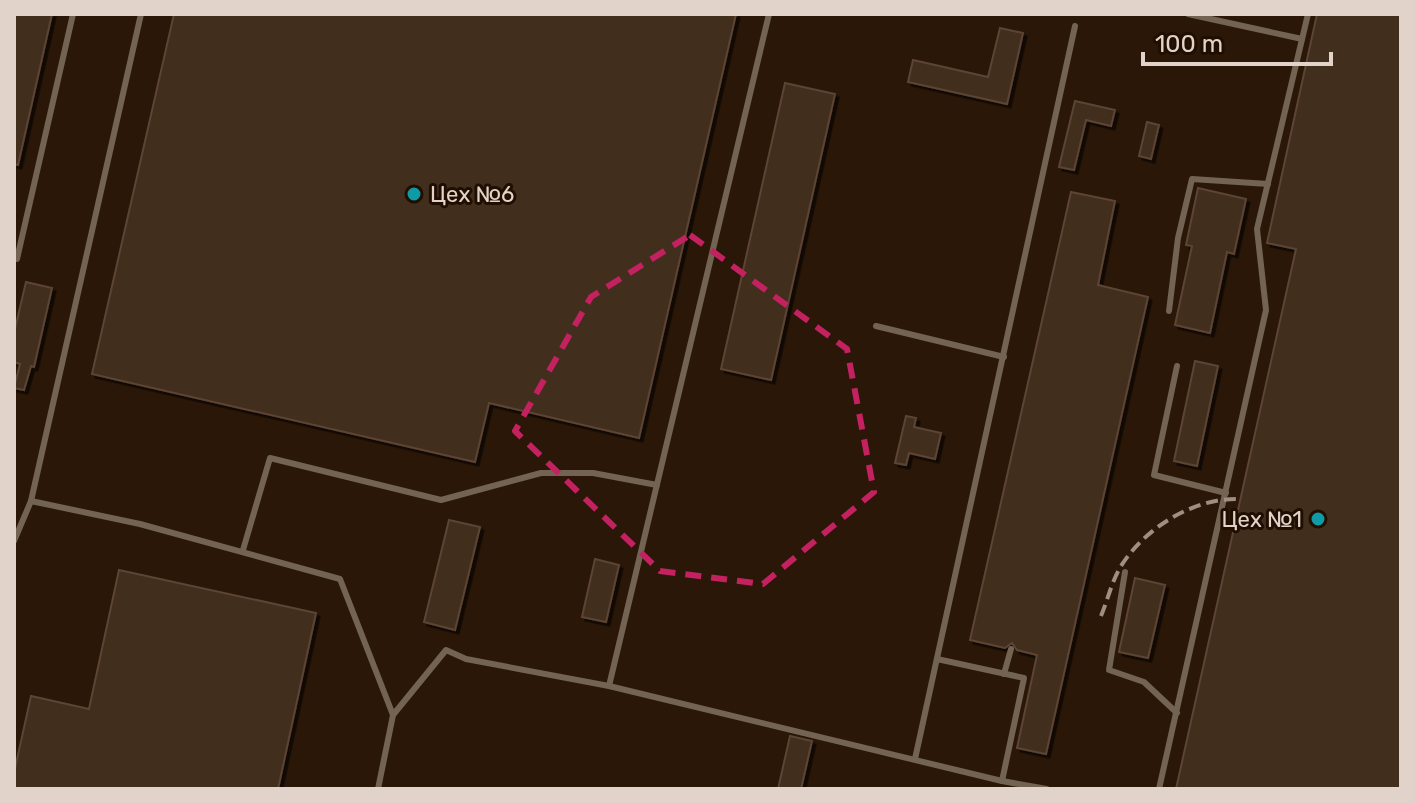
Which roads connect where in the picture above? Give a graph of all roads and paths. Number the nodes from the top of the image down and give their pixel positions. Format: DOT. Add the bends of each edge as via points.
graph roads {
  1 [pos="73,14"];
  2 [pos="141,14"];
  3 [pos="769,14"];
  4 [pos="1188,14"];
  5 [pos="1308,14"];
  6 [pos="1075,26"];
  7 [pos="1302,39"];
  8 [pos="1268,184"];
  9 [pos="14,259"];
  10 [pos="1169,311"];
  11 [pos="876,326"];
  12 [pos="1004,357"];
  13 [pos="1177,366"];
  14 [pos="657,485"];
  15 [pos="1226,493"];
  16 [pos="31,501"];
  17 [pos="14,541"];
  18 [pos="243,550"];
  19 [pos="1125,572"];
  20 [pos="1011,649"];
  21 [pos="937,659"];
  22 [pos="1004,674"];
  23 [pos="609,686"];
  24 [pos="1177,713"];
  25 [pos="393,715"];
  26 [pos="915,759"];
  27 [pos="1002,781"];
  28 [pos="378,789"];
  29 [pos="1047,789"];
  30 [pos="1159,789"];
  1 -- 9 [label="lane"];
  2 -- 16 [label="lane"];
  3 -- 14 [label="lane"];
  4 -- 7 [label="lane"];
  5 -- 7 [label="lane"];
  6 -- 12 [label="lane"];
  7 -- 8 [label="lane"];
  8 -- 10 [label="lane" via="1192,179"];
  8 -- 15 [label="lane" via="1257,229 1266,310"];
  11 -- 12 [label="lane"];
  12 -- 21 [label="lane"];
  13 -- 15 [label="lane" via="1154,475"];
  14 -- 18 [label="lane" via="593,473 541,473 441,500 270,458"];
  14 -- 23 [label="lane"];
  15 -- 24 [label="lane"];
  16 -- 17 [label="lane"];
  16 -- 18 [label="lane"];
  18 -- 25 [label="lane" via="340,579"];
  19 -- 24 [label="lane" via="1109,670 1144,682"];
  20 -- 22 [label="lane"];
  21 -- 22 [label="lane"];
  21 -- 26 [label="lane"];
  22 -- 27 [label="lane" via="1024,678"];
  23 -- 25 [label="lane" via="466,659 446,650"];
  23 -- 26 [label="lane"];
  24 -- 30 [label="lane"];
  25 -- 28 [label="lane"];
  26 -- 27 [label="lane"];
  27 -- 29 [label="lane"];
}
